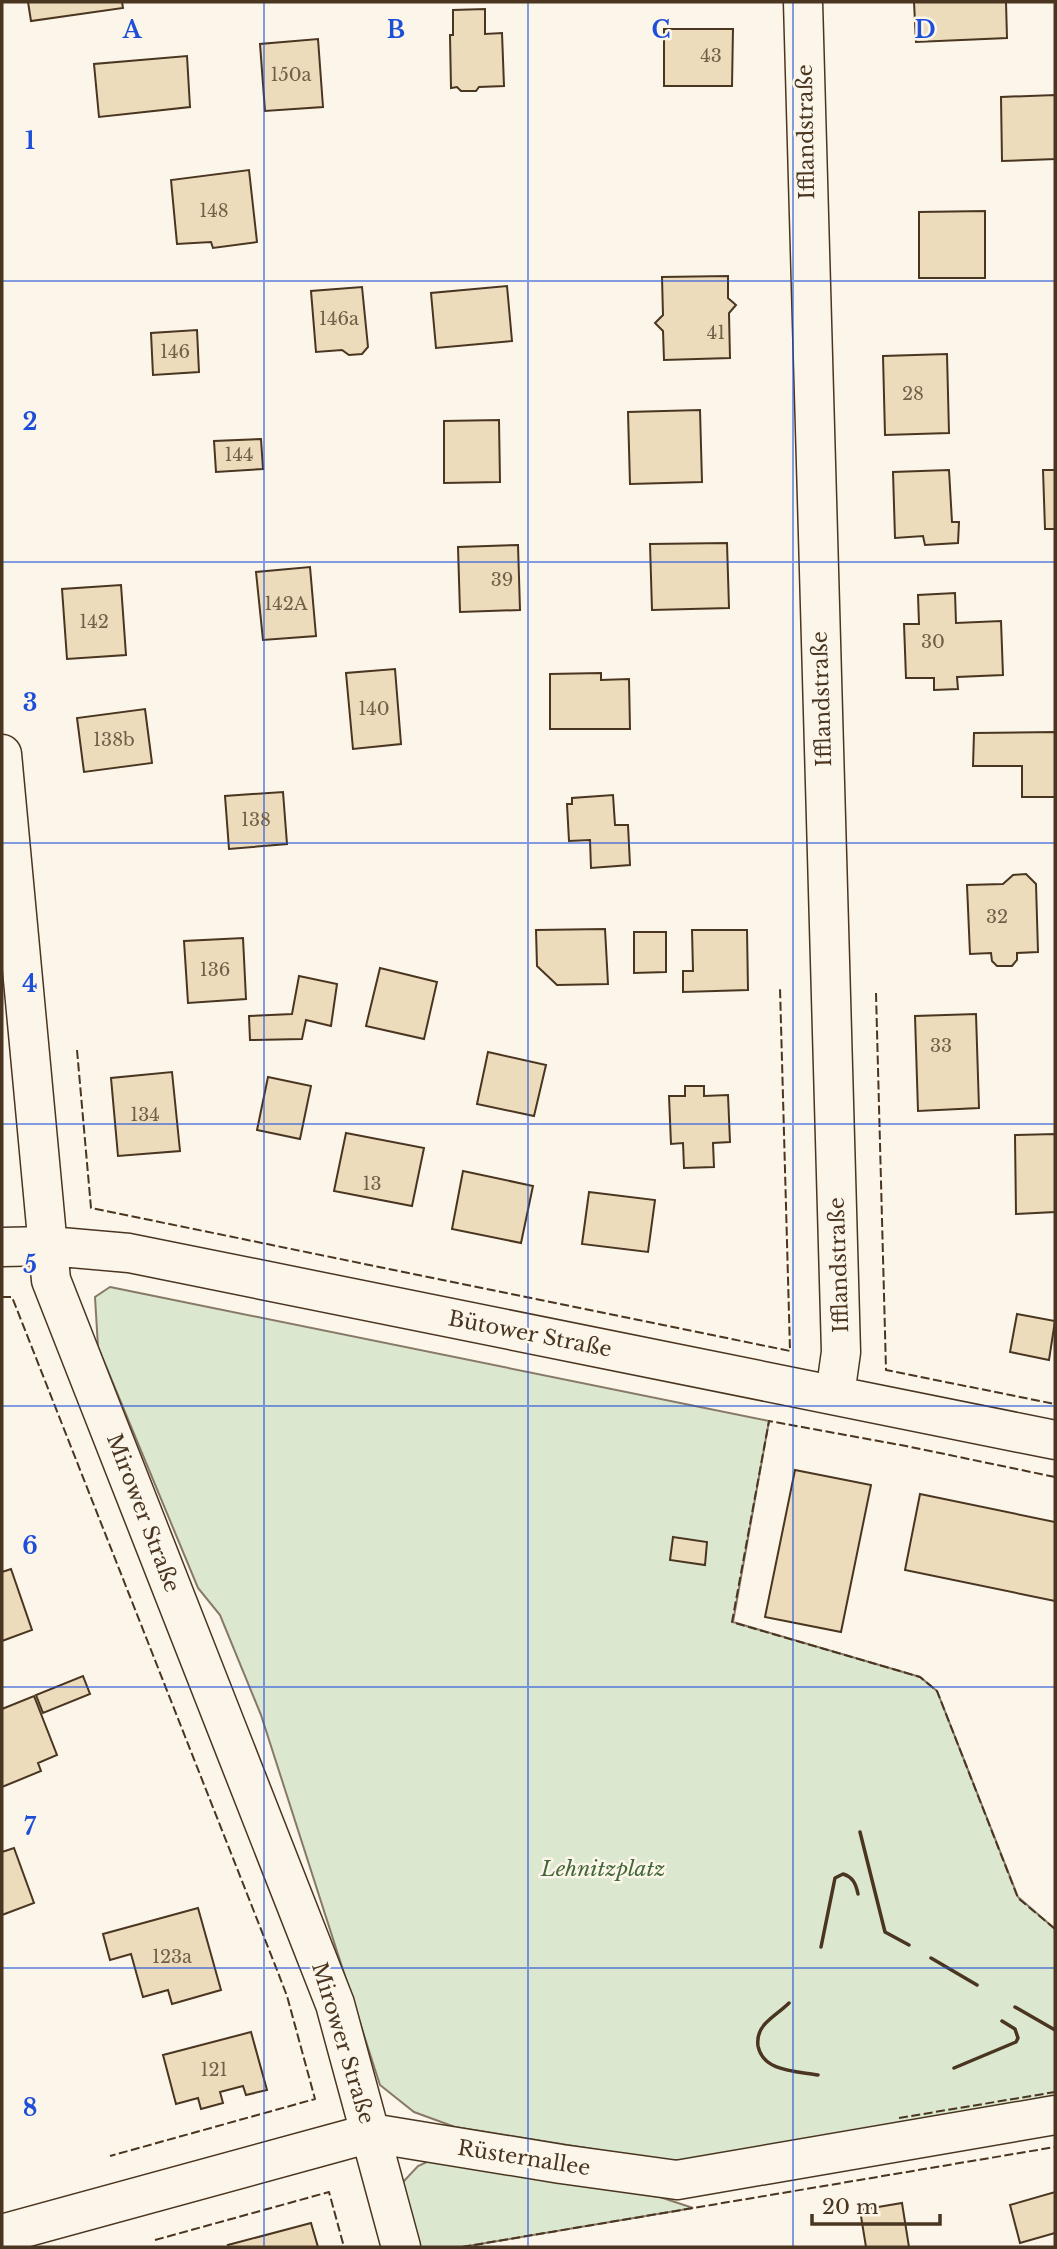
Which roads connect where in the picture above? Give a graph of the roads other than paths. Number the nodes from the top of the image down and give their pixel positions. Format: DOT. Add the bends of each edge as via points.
graph roads {
  1 [pos="803,2"];
  2 [pos="2,754"];
  3 [pos="49,1246"];
  4 [pos="2,1247"];
  5 [pos="835,1395"];
  6 [pos="1055,1440"];
  7 [pos="1055,2115"];
  8 [pos="371,2133"];
  9 [pos="2,2234"];
  10 [pos="401,2247"];
  1 -- 5 [label="street, Ifflandstraße" via="841,1352"];
  2 -- 3 [label="street, Mirower Straße"];
  3 -- 4 [label="street, Bütower Straße"];
  3 -- 5 [label="street, Bütower Straße" via="129,1254"];
  3 -- 8 [label="street, Mirower Straße" via="51,1280 335,2004"];
  5 -- 6 [label="street, Bütower Straße"];
  7 -- 8 [label="street, Rüsternallee" via="677,2180"];
  8 -- 9 [label="street, Rüsternallee"];
  8 -- 10 [label="street, Mirower Straße"];
}
